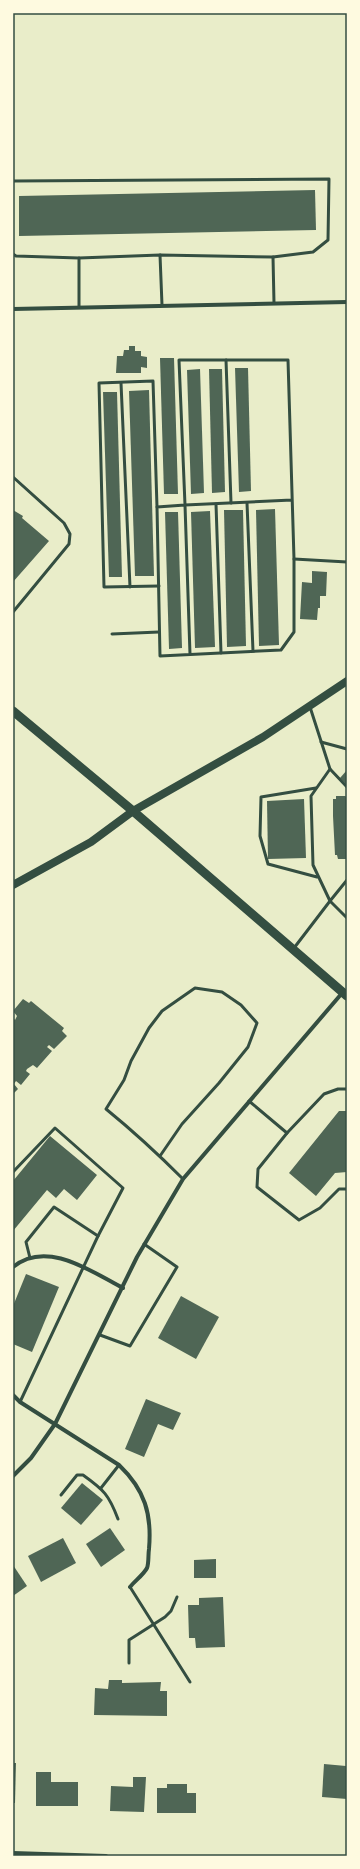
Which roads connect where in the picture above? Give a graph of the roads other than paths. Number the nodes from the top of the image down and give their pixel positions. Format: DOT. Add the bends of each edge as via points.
graph roads {
  1 [pos="13,181"];
  2 [pos="13,254"];
  3 [pos="160,255"];
  4 [pos="273,257"];
  5 [pos="79,258"];
  6 [pos="347,302"];
  7 [pos="274,303"];
  8 [pos="162,305"];
  9 [pos="78,307"];
  10 [pos="13,309"];
  11 [pos="226,360"];
  12 [pos="121,383"];
  13 [pos="13,477"];
  14 [pos="292,500"];
  15 [pos="231,503"];
  16 [pos="247,503"];
  17 [pos="216,504"];
  18 [pos="184,505"];
  19 [pos="157,507"];
  20 [pos="294,559"];
  21 [pos="347,562"];
  22 [pos="159,586"];
  23 [pos="130,587"];
  24 [pos="13,612"];
  25 [pos="159,632"];
  26 [pos="112,634"];
  27 [pos="253,651"];
  28 [pos="220,653"];
  29 [pos="190,654"];
  30 [pos="347,681"];
  31 [pos="309,706"];
  32 [pos="13,711"];
  33 [pos="321,742"];
  34 [pos="347,749"];
  35 [pos="330,769"];
  36 [pos="347,787"];
  37 [pos="316,788"];
  38 [pos="133,811"];
  39 [pos="317,877"];
  40 [pos="347,880"];
  41 [pos="13,885"];
  42 [pos="330,902"];
  43 [pos="347,918"];
  44 [pos="293,949"];
  45 [pos="346,992"];
  46 [pos="347,1089"];
  47 [pos="249,1101"];
  48 [pos="288,1132"];
  49 [pos="160,1156"];
  50 [pos="13,1172"];
  51 [pos="183,1179"];
  52 [pos="347,1189"];
  53 [pos="98,1236"];
  54 [pos="144,1244"];
  55 [pos="30,1258"];
  56 [pos="13,1267"];
  57 [pos="82,1267"];
  58 [pos="123,1288"];
  59 [pos="100,1335"];
  60 [pos="13,1395"];
  61 [pos="20,1402"];
  62 [pos="55,1424"];
  63 [pos="119,1465"];
  64 [pos="13,1476"];
  65 [pos="101,1488"];
  66 [pos="61,1495"];
  67 [pos="118,1519"];
  68 [pos="130,1586"];
  69 [pos="177,1597"];
  70 [pos="154,1624"];
  71 [pos="129,1662"];
  72 [pos="190,1682"];
  73 [pos="13,1854"];
  74 [pos="106,1856"];
  1 -- 4 [label="lane" via="329,179 328,240 313,252"];
  2 -- 5 [label="lane"];
  3 -- 4 [label="lane"];
  3 -- 5 [label="lane"];
  3 -- 8 [label="lane"];
  4 -- 7 [label="lane"];
  5 -- 9 [label="lane"];
  6 -- 7 [label="street"];
  7 -- 8 [label="street"];
  8 -- 9 [label="street"];
  9 -- 10 [label="street"];
  11 -- 14 [label="lane" via="288,360"];
  11 -- 15 [label="lane"];
  11 -- 18 [label="lane" via="179,360"];
  12 -- 19 [label="lane" via="153,382"];
  12 -- 23 [label="lane"];
  12 -- 23 [label="lane" via="99,384 104,587"];
  13 -- 24 [label="lane" via="64,523 70,534 69,544"];
  14 -- 16 [label="lane"];
  14 -- 20 [label="lane"];
  15 -- 16 [label="lane"];
  15 -- 17 [label="lane"];
  16 -- 27 [label="lane"];
  17 -- 18 [label="lane"];
  17 -- 28 [label="lane"];
  18 -- 19 [label="lane"];
  18 -- 29 [label="lane"];
  19 -- 22 [label="lane"];
  20 -- 21 [label="lane"];
  20 -- 27 [label="lane" via="294,632 281,650"];
  22 -- 23 [label="lane"];
  22 -- 25 [label="lane"];
  25 -- 26 [label="lane"];
  25 -- 29 [label="lane" via="160,656"];
  27 -- 28 [label="lane"];
  28 -- 29 [label="lane"];
  30 -- 31 [label="main road"];
  31 -- 33 [label="lane"];
  31 -- 38 [label="main road" via="263,737"];
  32 -- 38 [label="main road"];
  33 -- 34 [label="lane"];
  33 -- 35 [label="lane"];
  35 -- 36 [label="lane"];
  35 -- 37 [label="lane"];
  37 -- 39 [label="lane" via="311,796 313,865"];
  37 -- 39 [label="lane" via="261,797 260,836 268,864"];
  38 -- 41 [label="main road" via="91,842"];
  38 -- 44 [label="main road"];
  39 -- 42 [label="lane"];
  40 -- 42 [label="lane"];
  42 -- 43 [label="lane"];
  42 -- 44 [label="lane"];
  44 -- 45 [label="main road"];
  45 -- 47 [label="street"];
  46 -- 48 [label="lane" via="324,1094"];
  47 -- 48 [label="lane"];
  47 -- 51 [label="street"];
  48 -- 52 [label="lane" via="258,1169 257,1187 299,1220 320,1208 339,1189"];
  49 -- 49 [label="lane" via="106,1109 124,1080 140,1042 162,1011 195,988 222,992 241,1004 257,1023 248,1047 182,1124"];
  49 -- 51 [label="lane"];
  50 -- 53 [label="lane" via="55,1128 124,1188"];
  51 -- 54 [label="street"];
  53 -- 55 [label="lane" via="54,1207 26,1242"];
  53 -- 57 [label="lane"];
  54 -- 58 [label="street"];
  54 -- 59 [label="lane" via="177,1267 130,1346"];
  55 -- 56 [label="street"];
  55 -- 57 [label="street" via="54,1256"];
  57 -- 58 [label="street"];
  57 -- 61 [label="lane"];
  58 -- 59 [label="street"];
  59 -- 62 [label="street"];
  60 -- 61 [label="street"];
  61 -- 62 [label="street"];
  62 -- 63 [label="street"];
  62 -- 64 [label="street" via="31,1458"];
  63 -- 65 [label="lane"];
  63 -- 68 [label="street" via="140,1489 147,1505 149,1526 147,1568"];
  65 -- 66 [label="lane" via="83,1475 77,1475"];
  65 -- 67 [label="lane" via="111,1500"];
  68 -- 70 [label="lane"];
  69 -- 70 [label="lane" via="171,1611"];
  70 -- 71 [label="lane" via="129,1640"];
  70 -- 72 [label="lane"];
  73 -- 74 [label="street"];
}
